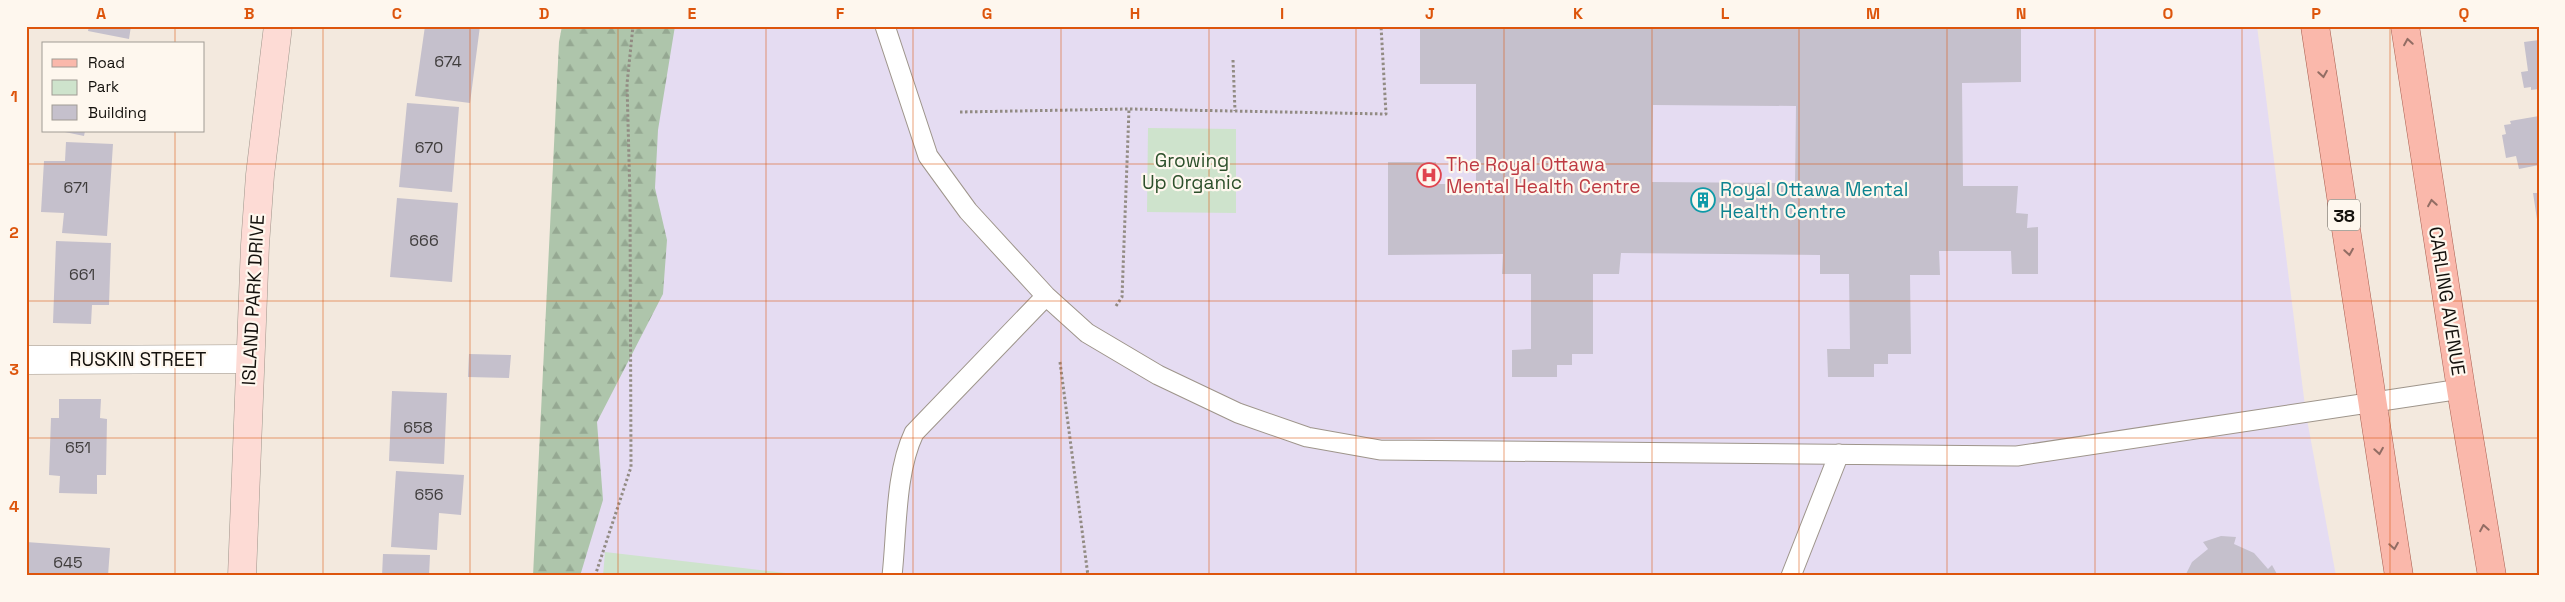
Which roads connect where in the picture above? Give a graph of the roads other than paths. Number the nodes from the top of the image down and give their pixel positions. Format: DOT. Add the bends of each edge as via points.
graph roads {
  1 [pos="278,26"];
  2 [pos="885,26"];
  3 [pos="2315,26"];
  4 [pos="2405,26"];
  5 [pos="1046,296"];
  6 [pos="249,359"];
  7 [pos="26,360"];
  8 [pos="2461,389"];
  9 [pos="2372,403"];
  10 [pos="1839,454"];
  11 [pos="242,576"];
  12 [pos="892,576"];
  13 [pos="1791,576"];
  14 [pos="2399,576"];
  15 [pos="2492,576"];
  1 -- 6 [label="main road, ISLAND PARK DRIVE" via="260,175"];
  2 -- 5 [label="lane" via="928,156 968,211"];
  3 -- 9 [label="main road, 38, one-way"];
  8 -- 4 [label="main road, CARLING AVENUE, one-way"];
  5 -- 10 [label="lane" via="1087,334 1158,376 1238,413 1306,437 1380,450"];
  5 -- 12 [label="lane" via="914,433 906,449 902,473"];
  6 -- 7 [label="street, RUSKIN STREET"];
  6 -- 11 [label="main road, ISLAND PARK DRIVE"];
  8 -- 9 [label="lane"];
  15 -- 8 [label="main road, CARLING AVENUE, one-way"];
  9 -- 10 [label="lane" via="2017,456"];
  9 -- 14 [label="main road, 38, one-way"];
  10 -- 13 [label="lane"];
}
